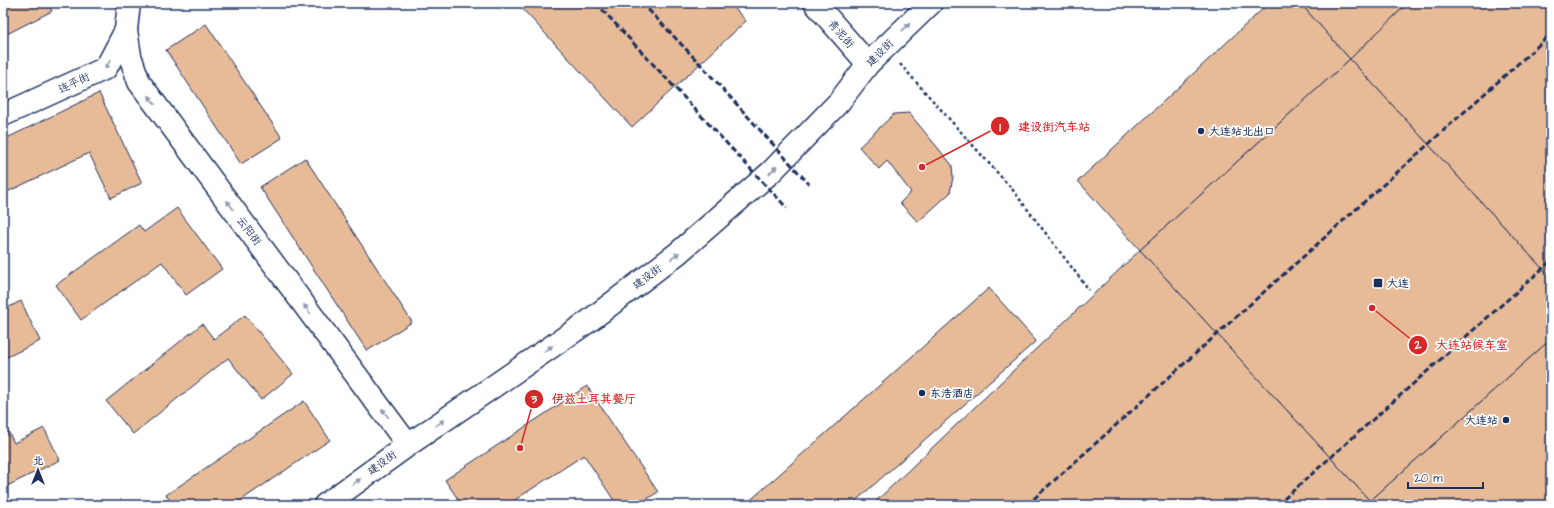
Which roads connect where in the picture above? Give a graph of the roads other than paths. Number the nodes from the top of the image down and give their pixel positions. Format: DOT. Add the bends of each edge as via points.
graph roads {
  1 [pos="129,3"];
  2 [pos="815,3"];
  3 [pos="931,3"];
  4 [pos="126,30"];
  5 [pos="868,64"];
  6 [pos="3,115"];
  7 [pos="408,445"];
  8 [pos="325,505"];
  1 -- 4 [label="main road, 云阳街"];
  2 -- 5 [label="main road, 青泥街"];
  5 -- 3 [label="main road, 建设街, one-way"];
  4 -- 6 [label="main road, 连平街, one-way" via="106,68"];
  7 -- 4 [label="main road, 云阳街, one-way" via="139,82 130,56"];
  7 -- 5 [label="main road, 建设街, one-way" via="589,321 678,254 771,172 839,102"];
  8 -- 7 [label="main road, 建设街, one-way"];
}
